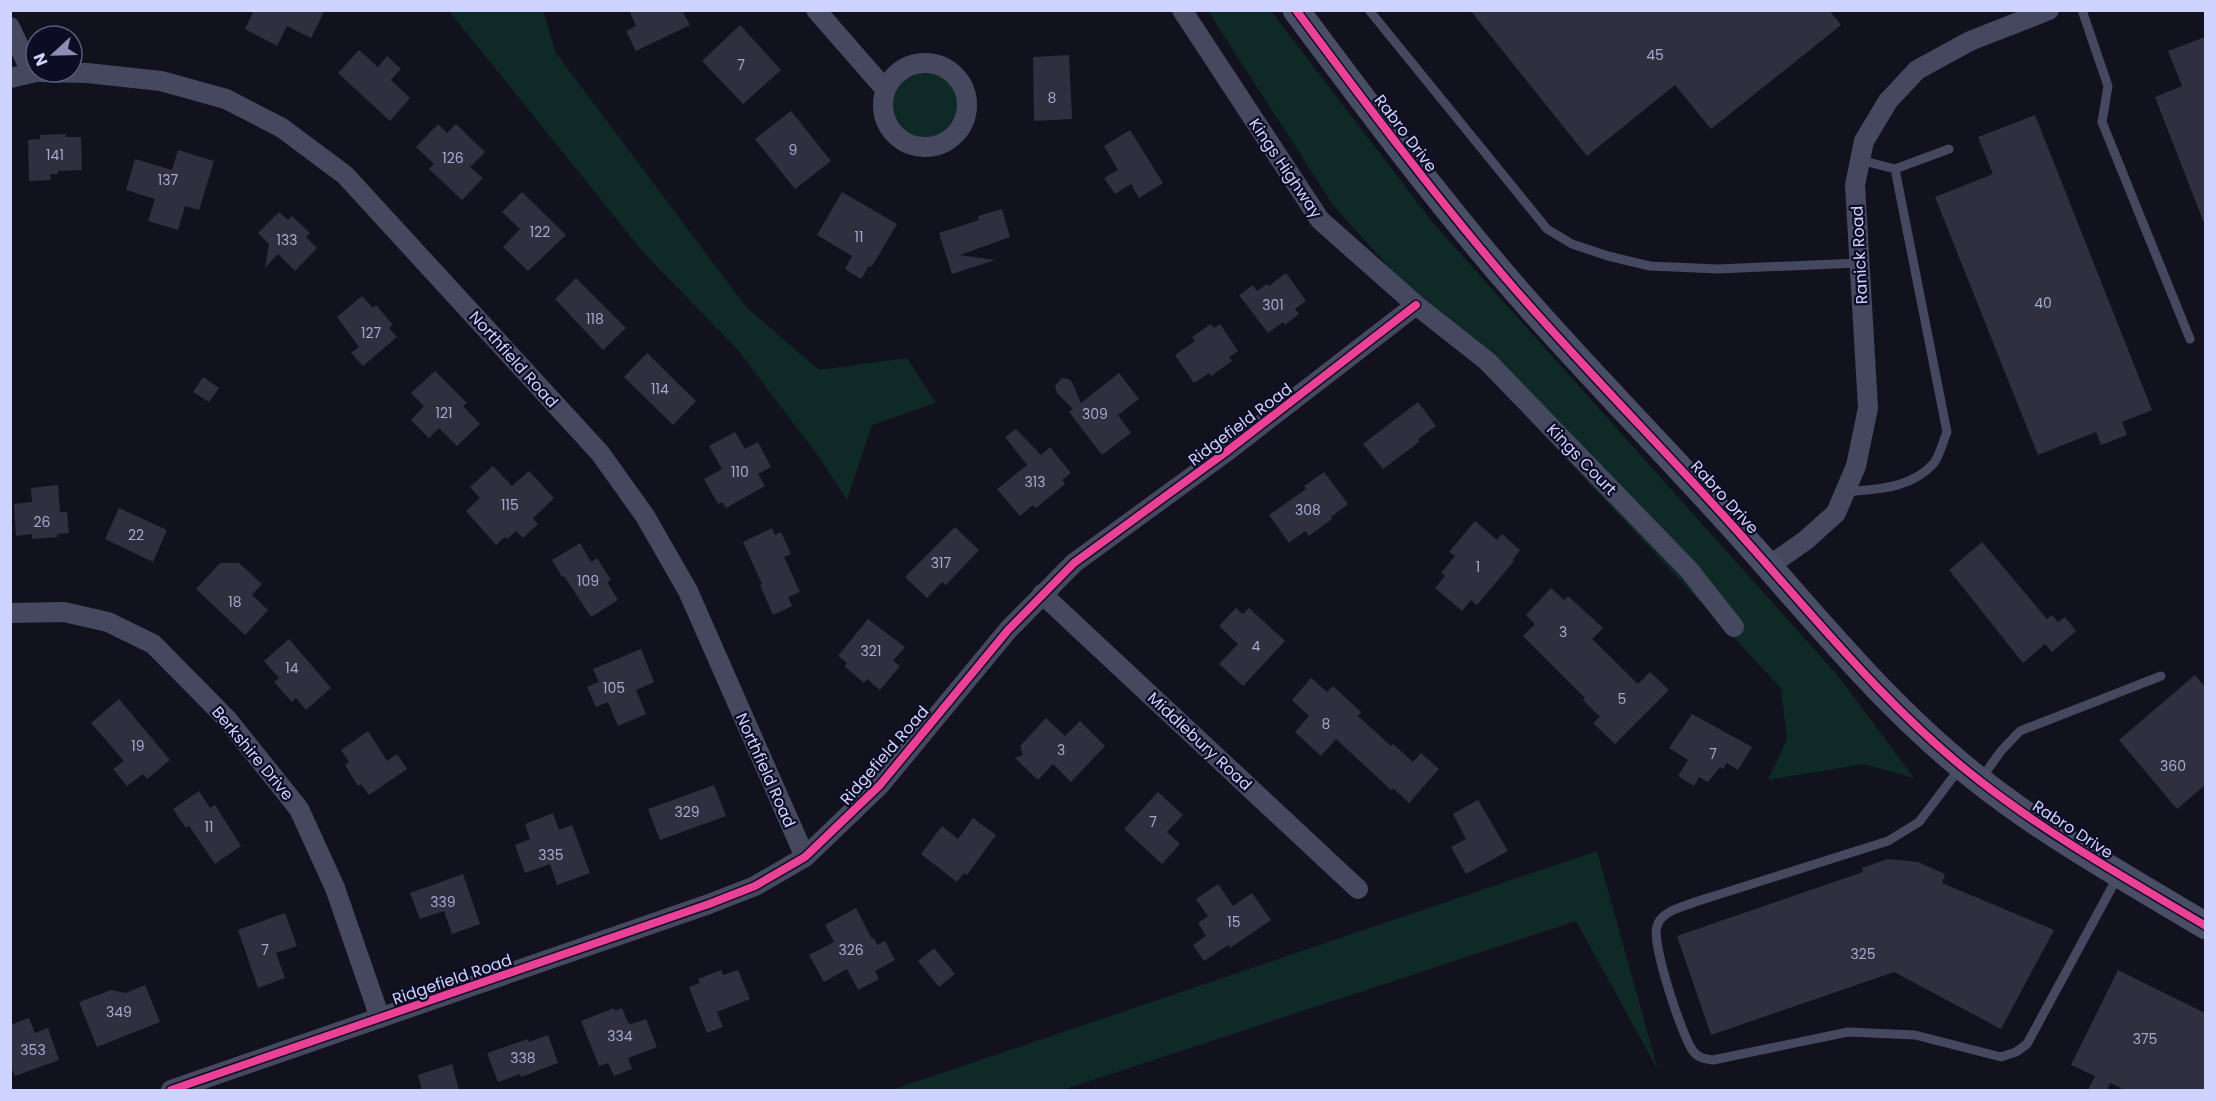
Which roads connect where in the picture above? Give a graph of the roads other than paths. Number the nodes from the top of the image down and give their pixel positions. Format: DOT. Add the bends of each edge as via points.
graph roads {
  1 [pos="816,10"];
  2 [pos="1182,10"];
  3 [pos="1296,10"];
  4 [pos="1369,10"];
  5 [pos="2049,10"];
  6 [pos="2082,10"];
  7 [pos="2015,16"];
  8 [pos="10,27"];
  9 [pos="24,52"];
  10 [pos="84,74"];
  11 [pos="885,89"];
  12 [pos="1949,149"];
  13 [pos="1860,160"];
  14 [pos="1895,168"];
  15 [pos="1859,263"];
  16 [pos="1416,305"];
  17 [pos="2190,339"];
  18 [pos="1846,492"];
  19 [pos="1769,566"];
  20 [pos="1042,594"];
  21 [pos="10,613"];
  22 [pos="1734,627"];
  23 [pos="2161,676"];
  24 [pos="1970,773"];
  25 [pos="805,857"];
  26 [pos="2119,874"];
  27 [pos="1358,888"];
  28 [pos="2205,926"];
  29 [pos="380,1018"];
  30 [pos="171,1090"];
  1 -- 11 [label="street"];
  2 -- 16 [label="street, Kings Highway" via="1320,220"];
  3 -- 19 [label="main road, Rabro Drive" via="1423,178 1515,288"];
  4 -- 15 [label="lane" via="1547,229 1572,244 1650,266 1718,269"];
  5 -- 7 [label="street, Ranick Road"];
  6 -- 17 [label="lane" via="2108,86 2102,122"];
  7 -- 13 [label="street, Ranick Road" via="1917,70 1888,101 1864,141"];
  8 -- 9 [label="street"];
  10 -- 25 [label="street, Northfield Road" via="161,81 226,99 282,128 345,175 600,453 645,516 688,591"];
  11 -- 11 [label="street" via="884,117 891,130 913,146 934,146 953,137 967,113 963,86 943,66 923,63 903,68"];
  12 -- 14 [label="lane"];
  13 -- 14 [label="lane"];
  13 -- 15 [label="street, Ranick Road" via="1855,185"];
  14 -- 18 [label="lane" via="1947,432 1935,462 1915,478 1888,489"];
  15 -- 18 [label="street, Ranick Road" via="1868,408 1856,466"];
  16 -- 20 [label="street, Ridgefield Road" via="1074,563"];
  16 -- 22 [label="street, Kings Court" via="1487,361 1689,570"];
  18 -- 19 [label="street, Ranick Road" via="1836,513"];
  19 -- 24 [label="main road, Rabro Drive" via="1910,721"];
  20 -- 25 [label="street, Ridgefield Road" via="880,785"];
  20 -- 27 [label="street, Middlebury Road"];
  21 -- 29 [label="street, Berkshire Drive" via="64,612 108,622 153,645 227,719 299,809 335,888"];
  23 -- 24 [label="lane" via="2020,731 2001,751"];
  24 -- 26 [label="main road, Rabro Drive" via="2041,826"];
  24 -- 26 [label="lane" via="1918,822 1888,841 1667,913 1657,926 1657,946 1684,1035 1694,1053 1713,1060 1848,1032 1915,1035 2001,1057 2016,1052 2027,1044"];
  25 -- 29 [label="street, Ridgefield Road" via="755,886 709,904"];
  26 -- 28 [label="main road, Rabro Drive"];
  29 -- 30 [label="street, Ridgefield Road"];
}
